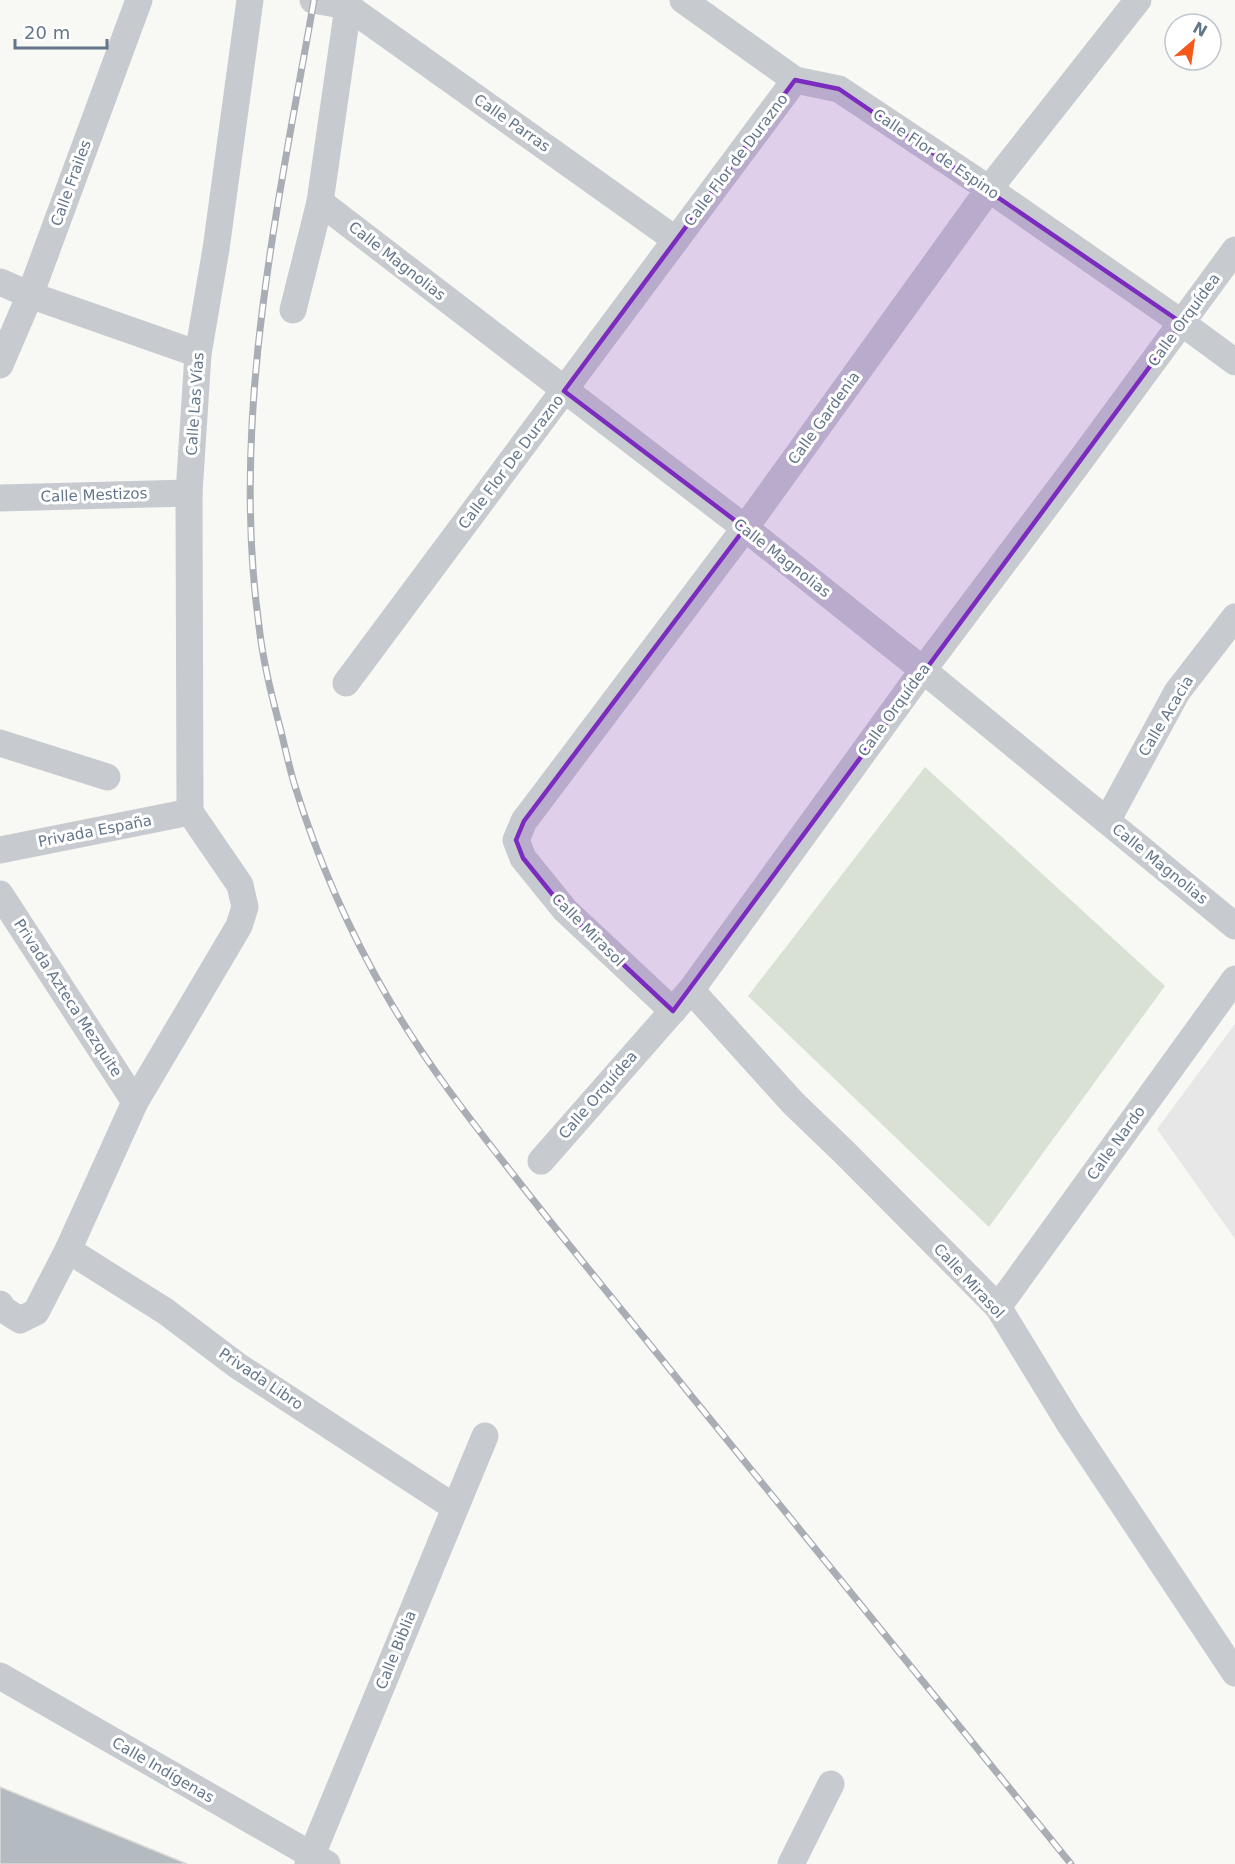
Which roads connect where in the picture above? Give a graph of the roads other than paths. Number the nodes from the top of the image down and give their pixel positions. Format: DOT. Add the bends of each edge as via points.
graph roads {
  1 [pos="139,0"];
  2 [pos="250,0"];
  3 [pos="313,0"];
  4 [pos="683,0"];
  5 [pos="1138,0"];
  6 [pos="348,3"];
  7 [pos="795,80"];
  8 [pos="989,189"];
  9 [pos="320,202"];
  10 [pos="676,240"];
  11 [pos="1235,250"];
  12 [pos="0,282"];
  13 [pos="30,295"];
  14 [pos="293,310"];
  15 [pos="1182,323"];
  16 [pos="198,354"];
  17 [pos="1235,362"];
  18 [pos="0,365"];
  19 [pos="564,391"];
  20 [pos="189,493"];
  21 [pos="0,498"];
  22 [pos="745,528"];
  23 [pos="1235,617"];
  24 [pos="923,670"];
  25 [pos="346,683"];
  26 [pos="0,742"];
  27 [pos="107,777"];
  28 [pos="190,812"];
  29 [pos="1107,821"];
  30 [pos="516,840"];
  31 [pos="0,850"];
  32 [pos="0,894"];
  33 [pos="1235,927"];
  34 [pos="1235,979"];
  35 [pos="691,990"];
  36 [pos="673,1011"];
  37 [pos="135,1102"];
  38 [pos="541,1161"];
  39 [pos="68,1250"];
  40 [pos="0,1304"];
  41 [pos="998,1307"];
  42 [pos="485,1436"];
  43 [pos="454,1507"];
  44 [pos="1235,1673"];
  45 [pos="0,1676"];
  46 [pos="831,1784"];
  47 [pos="316,1861"];
  48 [pos="791,1864"];
  1 -- 13 [label="street, Calle Frailes"];
  2 -- 16 [label="street, Calle Las Vías"];
  3 -- 6 [label="street"];
  4 -- 7 [label="street, Calle Flor de Espino"];
  5 -- 8 [label="street, Calle Gardenia"];
  6 -- 9 [label="street"];
  6 -- 10 [label="street, Calle Parras"];
  7 -- 8 [label="street, Calle Flor de Espino" via="839,89"];
  7 -- 10 [label="street, Calle Flor de Durazno"];
  8 -- 15 [label="street, Calle Flor de Espino"];
  8 -- 22 [label="street, Calle Gardenia"];
  9 -- 14 [label="street"];
  9 -- 19 [label="street, Calle Magnolias"];
  10 -- 19 [label="street, Calle Flor De Durazno"];
  11 -- 15 [label="street, Calle Orquídea"];
  12 -- 13 [label="street"];
  13 -- 16 [label="street"];
  13 -- 18 [label="street, Calle Frailes"];
  15 -- 17 [label="street, Calle Flor de Espino"];
  15 -- 24 [label="street, Calle Orquídea"];
  16 -- 20 [label="street, Calle Las Vías"];
  19 -- 22 [label="street, Calle Magnolias"];
  19 -- 25 [label="street, Calle Flor De Durazno"];
  20 -- 21 [label="street, Calle Mestizos"];
  20 -- 28 [label="street, Calle Las Vías"];
  22 -- 24 [label="street, Calle Magnolias"];
  22 -- 30 [label="street, Calle Gardenia" via="524,821"];
  23 -- 29 [label="street, Calle Acacia" via="1177,692"];
  24 -- 29 [label="street, Calle Magnolias"];
  24 -- 35 [label="street, Calle Orquídea"];
  26 -- 27 [label="street"];
  28 -- 31 [label="street, Privada España"];
  28 -- 37 [label="street" via="240,885 245,907 239,926"];
  29 -- 33 [label="street, Calle Magnolias"];
  30 -- 36 [label="street, Calle Mirasol" via="523,858 565,910"];
  32 -- 37 [label="street, Privada Azteca Mezquite"];
  34 -- 41 [label="street, Calle Nardo"];
  35 -- 36 [label="street, Calle Orquídea"];
  35 -- 41 [label="street, Calle Mirasol" via="793,1103"];
  36 -- 38 [label="street, Calle Orquídea"];
  37 -- 39 [label="street"];
  39 -- 40 [label="street" via="36,1312 20,1320"];
  39 -- 43 [label="street, Privada Libro"];
  41 -- 44 [label="street, Calle Mirasol" via="1069,1423"];
  42 -- 43 [label="street, Calle Biblia"];
  43 -- 47 [label="street, Calle Biblia"];
  45 -- 47 [label="street, Calle Indígenas"];
  46 -- 48 [label="street"];
}
